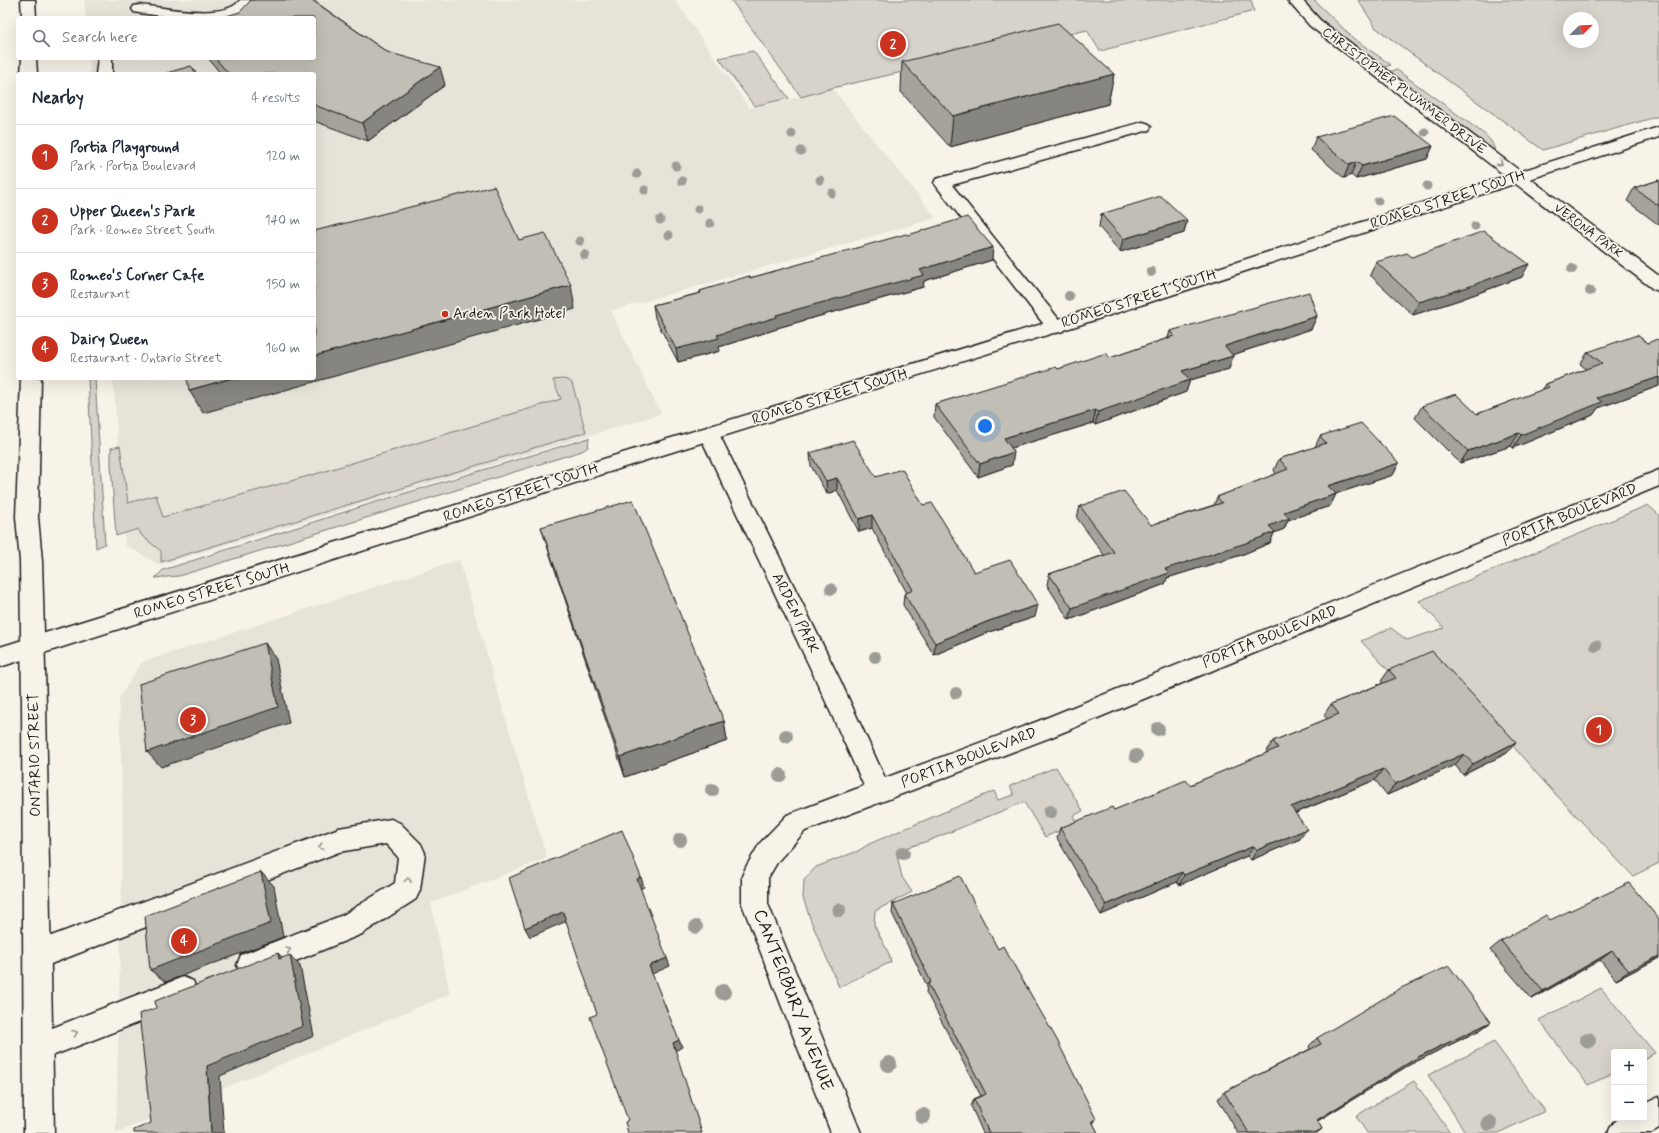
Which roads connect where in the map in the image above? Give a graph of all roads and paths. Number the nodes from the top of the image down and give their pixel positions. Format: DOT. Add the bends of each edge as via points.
graph roads {
  1 [pos="28,0"];
  2 [pos="247,0"];
  3 [pos="1294,0"];
  4 [pos="140,9"];
  5 [pos="29,16"];
  6 [pos="202,16"];
  7 [pos="215,16"];
  8 [pos="29,60"];
  9 [pos="105,60"];
  10 [pos="29,72"];
  11 [pos="104,72"];
  12 [pos="1143,128"];
  13 [pos="1659,132"];
  14 [pos="1518,177"];
  15 [pos="1659,285"];
  16 [pos="1056,326"];
  17 [pos="32,380"];
  18 [pos="709,434"];
  19 [pos="1659,478"];
  20 [pos="33,646"];
  21 [pos="0,657"];
  22 [pos="879,792"];
  23 [pos="38,955"];
  24 [pos="39,1047"];
  25 [pos="1659,1112"];
  26 [pos="39,1133"];
  27 [pos="846,1133"];
  28 [pos="1623,1133"];
  1 -- 5 [label="main road"];
  2 -- 7 [label="main road" via="233,12"];
  3 -- 14 [label="main road, CHRISTOPHER PLUMMER DRIVE, one-way" via="1315,23"];
  4 -- 6 [label="main road"];
  8 -- 10 [label="main road"];
  9 -- 11 [label="main road"];
  12 -- 16 [label="main road" via="942,183"];
  13 -- 14 [label="main road, ROMEO STREET SOUTH"];
  14 -- 15 [label="main road, VERONA PARK"];
  14 -- 16 [label="main road, ROMEO STREET SOUTH"];
  16 -- 18 [label="main road, ROMEO STREET SOUTH"];
  17 -- 20 [label="main road, ONTARIO STREET" via="27,517"];
  18 -- 20 [label="main road, ROMEO STREET SOUTH"];
  18 -- 22 [label="main road, ARDEN PARK"];
  19 -- 22 [label="main road, PORTIA BOULEVARD" via="1045,729"];
  20 -- 21 [label="main road, ROMEO STREET SOUTH"];
  20 -- 23 [label="main road, ONTARIO STREET"];
  22 -- 27 [label="main road, CANTERBURY AVENUE" via="796,823 769,852 755,876 755,904"];
  23 -- 24 [label="main road, ONTARIO STREET"];
  24 -- 23 [label="main road, one-way" via="352,925 407,890 412,853 391,831 339,840"];
  24 -- 26 [label="main road, ONTARIO STREET"];
  25 -- 28 [label="main road"];
}
